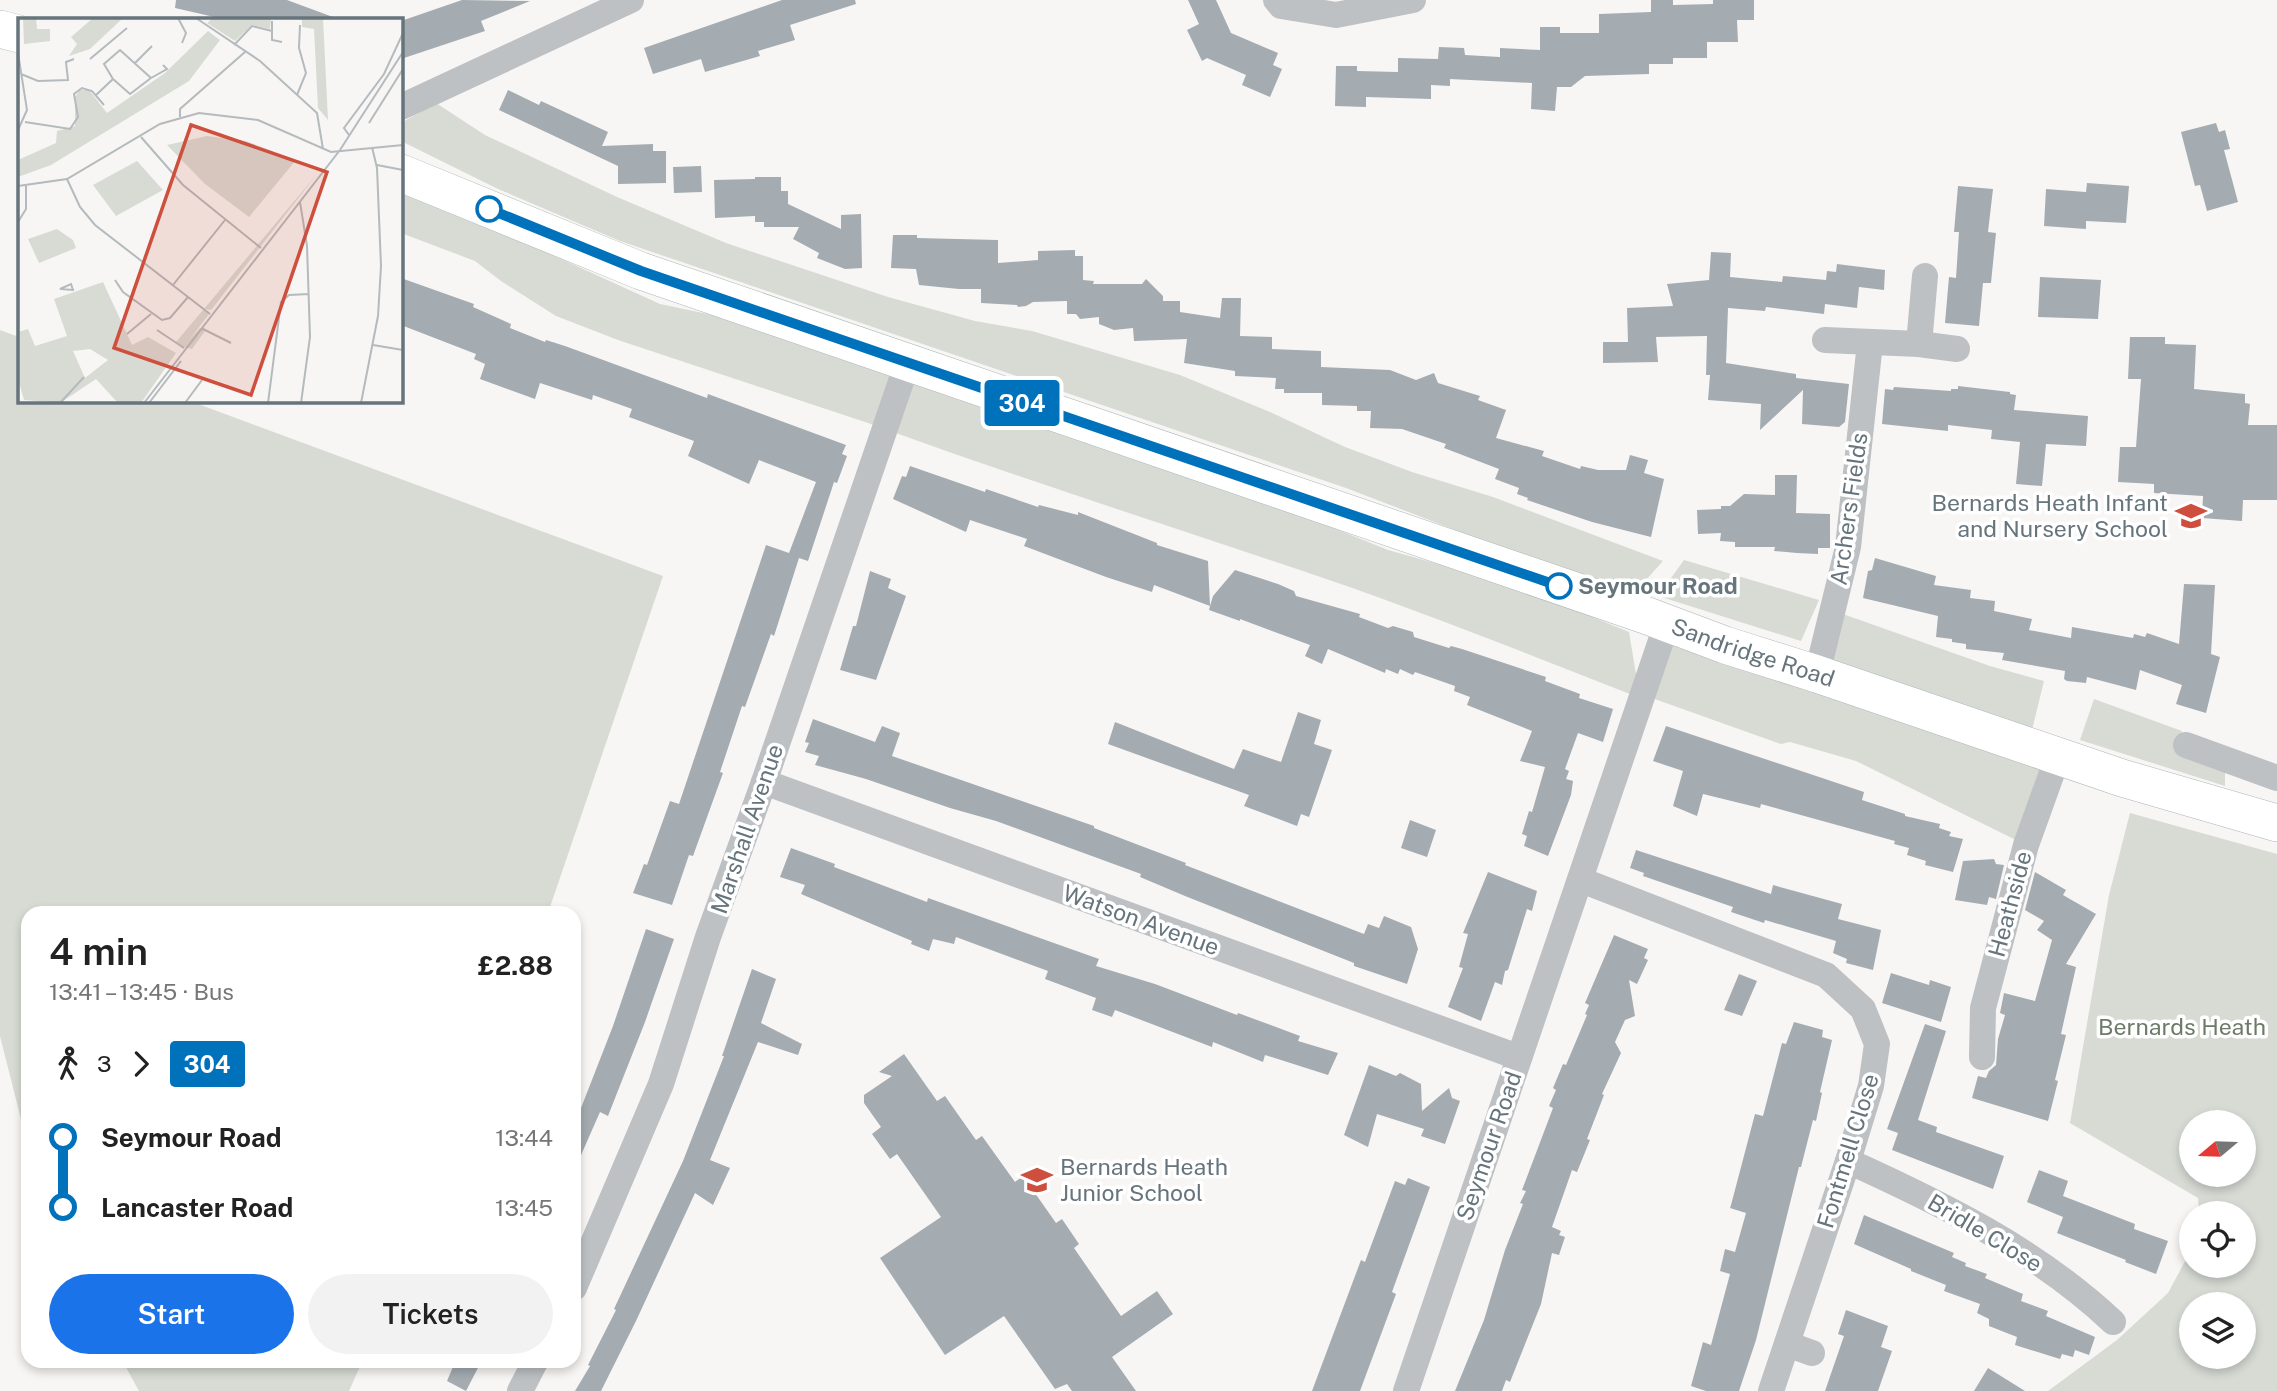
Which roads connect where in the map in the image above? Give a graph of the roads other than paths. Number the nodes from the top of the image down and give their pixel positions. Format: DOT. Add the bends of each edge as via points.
graph roads {
  1 [pos="631,0"];
  2 [pos="1276,0"];
  3 [pos="1413,0"];
  4 [pos="402,107"];
  5 [pos="402,173"];
  6 [pos="1925,276"];
  7 [pos="1825,340"];
  8 [pos="1870,343"];
  9 [pos="1919,344"];
  10 [pos="1956,349"];
  11 [pos="907,364"];
  12 [pos="1667,623"];
  13 [pos="1817,674"];
  14 [pos="2186,746"];
  15 [pos="2058,756"];
  16 [pos="2265,774"];
  17 [pos="765,782"];
  18 [pos="2238,811"];
  19 [pos="2277,823"];
  20 [pos="1581,880"];
  21 [pos="1518,1057"];
  22 [pos="1982,1057"];
  23 [pos="1848,1161"];
  24 [pos="581,1272"];
  25 [pos="2113,1321"];
  26 [pos="1787,1343"];
  27 [pos="1812,1353"];
  28 [pos="532,1368"];
  29 [pos="520,1391"];
  30 [pos="1406,1391"];
  31 [pos="1771,1391"];
  1 -- 4 [label="street"];
  2 -- 3 [label="street" via="1282,6 1336,15"];
  5 -- 11 [label="main road, Sandridge Road" via="641,271"];
  6 -- 9 [label="street"];
  7 -- 8 [label="street"];
  8 -- 9 [label="street"];
  8 -- 13 [label="street, Archers Fields" via="1848,547"];
  9 -- 10 [label="street"];
  11 -- 12 [label="main road, Sandridge Road"];
  11 -- 17 [label="street, Marshall Avenue"];
  12 -- 13 [label="main road, Sandridge Road"];
  12 -- 20 [label="street, Seymour Road"];
  13 -- 15 [label="main road, Sandridge Road"];
  14 -- 16 [label="street"];
  15 -- 18 [label="main road, Sandridge Road"];
  15 -- 22 [label="street, Heathside" via="2026,845 1983,1008"];
  16 -- 18 [label="street"];
  17 -- 21 [label="street, Watson Avenue"];
  17 -- 24 [label="street, Marshall Avenue" via="661,1084"];
  18 -- 19 [label="main road, Sandridge Road"];
  20 -- 21 [label="street, Seymour Road"];
  20 -- 23 [label="street, Fontmell Close" via="1826,975 1863,1009 1877,1044 1871,1086"];
  21 -- 30 [label="street, Seymour Road"];
  23 -- 25 [label="street, Bridle Close" via="1918,1193 2012,1246 2087,1297"];
  23 -- 26 [label="street, Fontmell Close"];
  26 -- 27 [label="street"];
  26 -- 31 [label="street, Fontmell Close"];
  28 -- 29 [label="street"];
}
